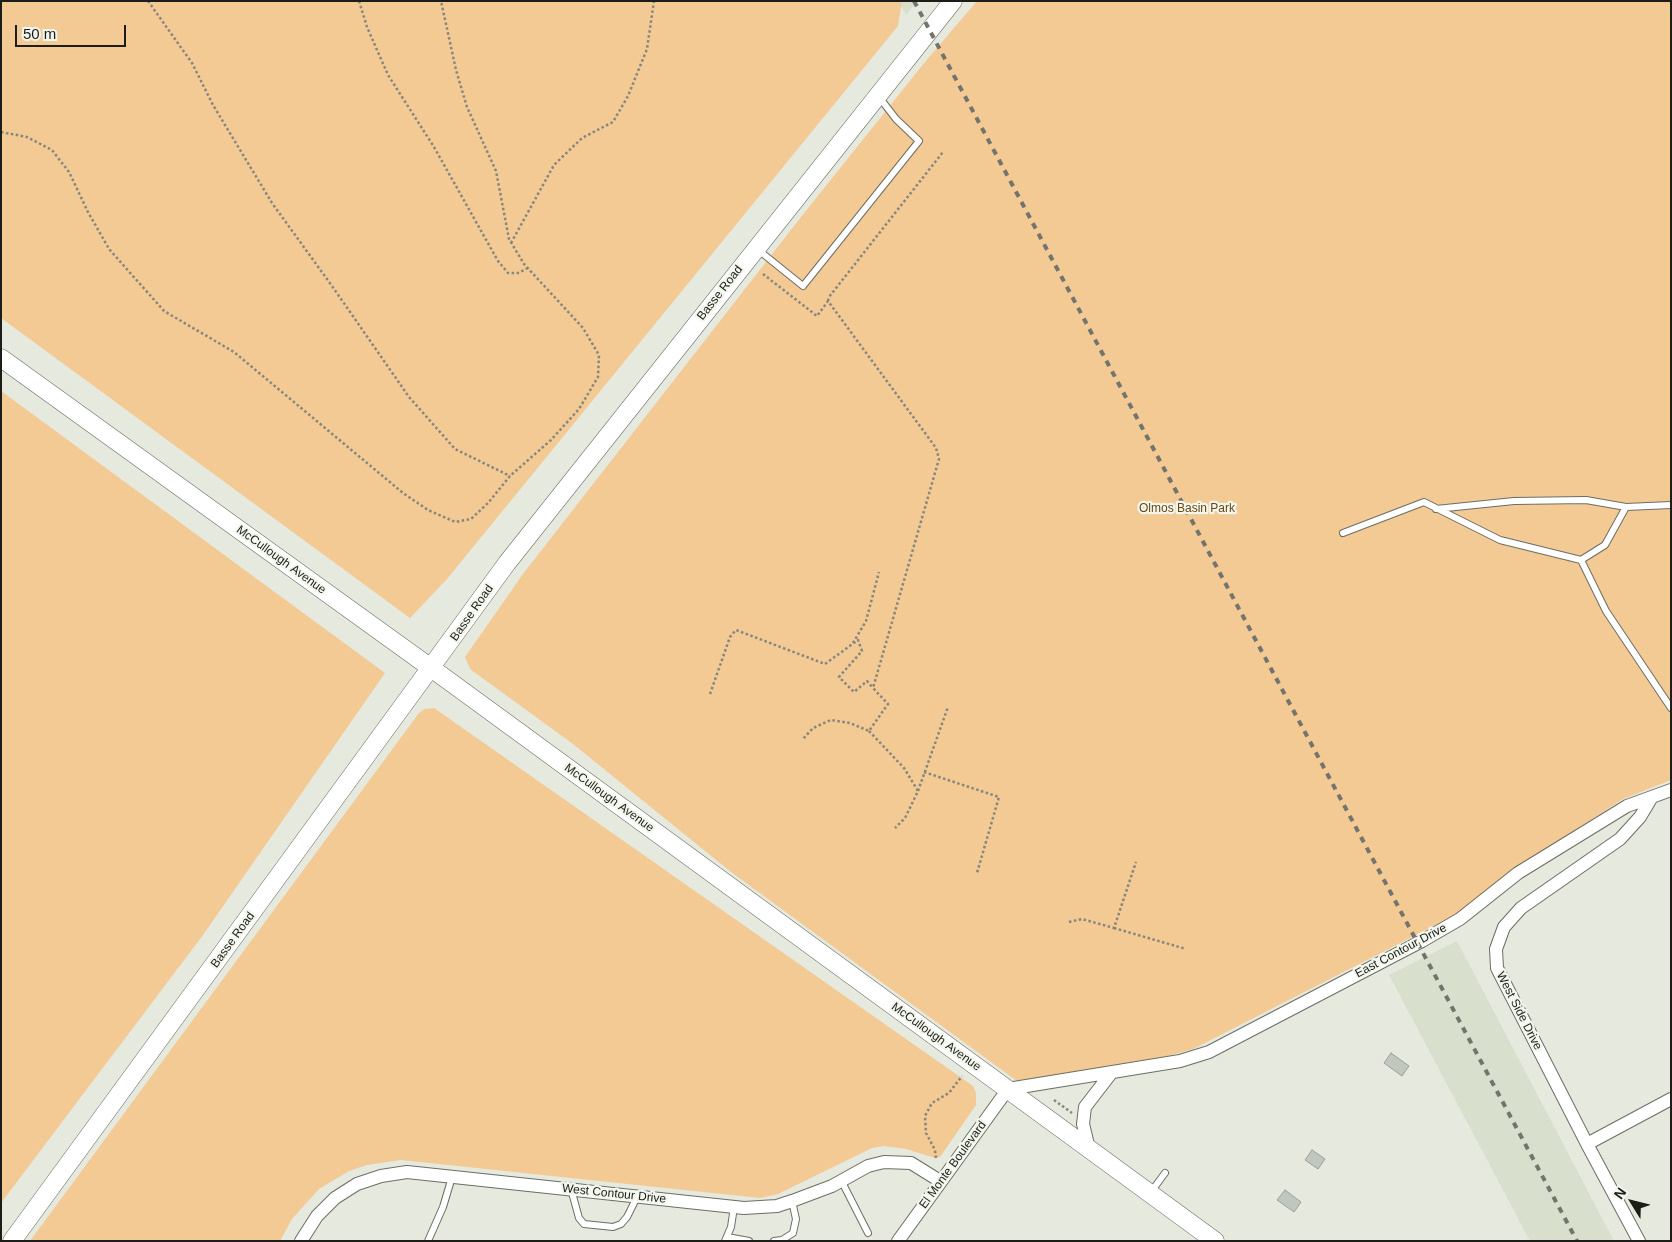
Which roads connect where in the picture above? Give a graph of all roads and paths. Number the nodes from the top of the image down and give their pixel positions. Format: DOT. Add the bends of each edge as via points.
graph roads {
  1 [pos="148,1"];
  2 [pos="359,1"];
  3 [pos="440,1"];
  4 [pos="654,1"];
  5 [pos="953,1"];
  6 [pos="878,95"];
  7 [pos="1,132"];
  8 [pos="943,152"];
  9 [pos="511,243"];
  10 [pos="756,248"];
  11 [pos="528,268"];
  12 [pos="763,274"];
  13 [pos="828,300"];
  14 [pos="1,358"];
  15 [pos="510,476"];
  16 [pos="1671,505"];
  17 [pos="1626,507"];
  18 [pos="1436,509"];
  19 [pos="1342,533"];
  20 [pos="1581,560"];
  21 [pos="879,572"];
  22 [pos="852,644"];
  23 [pos="432,668"];
  24 [pos="873,688"];
  25 [pos="710,694"];
  26 [pos="948,707"];
  27 [pos="1671,708"];
  28 [pos="869,731"];
  29 [pos="803,739"];
  30 [pos="924,772"];
  31 [pos="1671,790"];
  32 [pos="918,792"];
  33 [pos="1652,797"];
  34 [pos="895,828"];
  35 [pos="1136,862"];
  36 [pos="977,873"];
  37 [pos="1069,922"];
  38 [pos="1114,928"];
  39 [pos="1186,949"];
  40 [pos="1112,1072"];
  41 [pos="962,1076"];
  42 [pos="1008,1089"];
  43 [pos="1671,1099"];
  44 [pos="1054,1100"];
  45 [pos="1076,1113"];
  46 [pos="1587,1144"];
  47 [pos="1089,1149"];
  48 [pos="936,1158"];
  49 [pos="1165,1173"];
  50 [pos="452,1177"];
  51 [pos="841,1180"];
  52 [pos="940,1181"];
  53 [pos="571,1190"];
  54 [pos="1150,1193"];
  55 [pos="637,1197"];
  56 [pos="792,1202"];
  57 [pos="734,1207"];
  58 [pos="868,1233"];
  59 [pos="726,1239"];
  60 [pos="12,1241"];
  61 [pos="300,1241"];
  62 [pos="428,1241"];
  63 [pos="749,1241"];
  64 [pos="774,1241"];
  65 [pos="898,1241"];
  66 [pos="1215,1241"];
  67 [pos="1640,1241"];
  1 -- 15 [label="path" via="192,63 213,105 272,203 409,397 456,449"];
  2 -- 11 [label="path" via="388,75 434,147 498,261 508,272 518,273"];
  3 -- 9 [label="path" via="468,107 496,172"];
  4 -- 9 [label="path" via="647,49 628,96 613,122 582,138 554,165"];
  5 -- 6 [label="main road, Basse Road"];
  6 -- 10 [label="main road, Basse Road"];
  6 -- 10 [label="lane" via="896,119 919,141 803,286"];
  7 -- 15 [label="path" via="27,137 52,150 69,172 109,249 164,311 234,352 403,493 428,510 455,522 471,519 488,504"];
  8 -- 13 [label="path"];
  9 -- 11 [label="path"];
  10 -- 23 [label="main road, Basse Road" via="507,563"];
  11 -- 15 [label="path" via="582,328 600,354 598,377 578,410 551,440"];
  12 -- 13 [label="path" via="817,316"];
  13 -- 24 [label="path" via="936,448 939,459"];
  14 -- 23 [label="main road, McCullough Avenue"];
  16 -- 17 [label="lane"];
  17 -- 18 [label="lane" via="1586,500 1514,501"];
  17 -- 20 [label="lane" via="1605,545"];
  18 -- 19 [label="lane" via="1424,502"];
  18 -- 20 [label="lane" via="1500,540"];
  20 -- 27 [label="lane" via="1606,611"];
  21 -- 22 [label="path" via="866,621"];
  22 -- 24 [label="path" via="858,640 862,651 839,677 854,692 866,681"];
  22 -- 25 [label="path" via="825,664 736,630 730,637"];
  23 -- 42 [label="main road, McCullough Avenue"];
  23 -- 60 [label="main road, Basse Road"];
  24 -- 28 [label="path" via="888,704"];
  26 -- 30 [label="path"];
  28 -- 29 [label="path" via="850,722 831,720 813,728"];
  28 -- 32 [label="path" via="904,768"];
  30 -- 32 [label="path"];
  30 -- 36 [label="path" via="999,797"];
  31 -- 33 [label="street, East Contour Drive"];
  32 -- 34 [label="path" via="905,818"];
  33 -- 40 [label="street, East Contour Drive" via="1627,806 1518,873 1451,924 1209,1052 1180,1061"];
  33 -- 46 [label="street, West Side Drive" via="1620,840 1521,908 1504,927 1496,950 1497,968"];
  35 -- 38 [label="path"];
  37 -- 38 [label="path" via="1082,918"];
  38 -- 39 [label="path"];
  40 -- 42 [label="street, East Contour Drive"];
  40 -- 47 [label="street" via="1085,1107 1083,1124"];
  41 -- 48 [label="path" via="949,1093 932,1103 925,1116 926,1133"];
  42 -- 47 [label="main road, McCullough Avenue"];
  42 -- 52 [label="street, El Monte Boulevard"];
  43 -- 46 [label="street"];
  44 -- 45 [label="path"];
  46 -- 67 [label="street, West Side Drive"];
  47 -- 54 [label="main road, McCullough Avenue"];
  49 -- 54 [label="lane"];
  50 -- 53 [label="street, West Contour Drive"];
  50 -- 61 [label="street, West Contour Drive" via="407,1172 357,1184 335,1198 317,1216"];
  50 -- 62 [label="lane"];
  51 -- 52 [label="street, West Contour Drive" via="868,1166 899,1161 911,1163"];
  51 -- 56 [label="street, West Contour Drive"];
  51 -- 58 [label="lane"];
  52 -- 65 [label="street, El Monte Boulevard"];
  53 -- 55 [label="street, West Contour Drive"];
  53 -- 55 [label="lane" via="578,1218 584,1224 612,1228 627,1217"];
  54 -- 66 [label="main road, McCullough Avenue"];
  55 -- 57 [label="street, West Contour Drive"];
  56 -- 57 [label="street, West Contour Drive" via="777,1206"];
  56 -- 64 [label="lane" via="796,1219 793,1233"];
  57 -- 59 [label="lane"];
  59 -- 63 [label="lane"];
}
